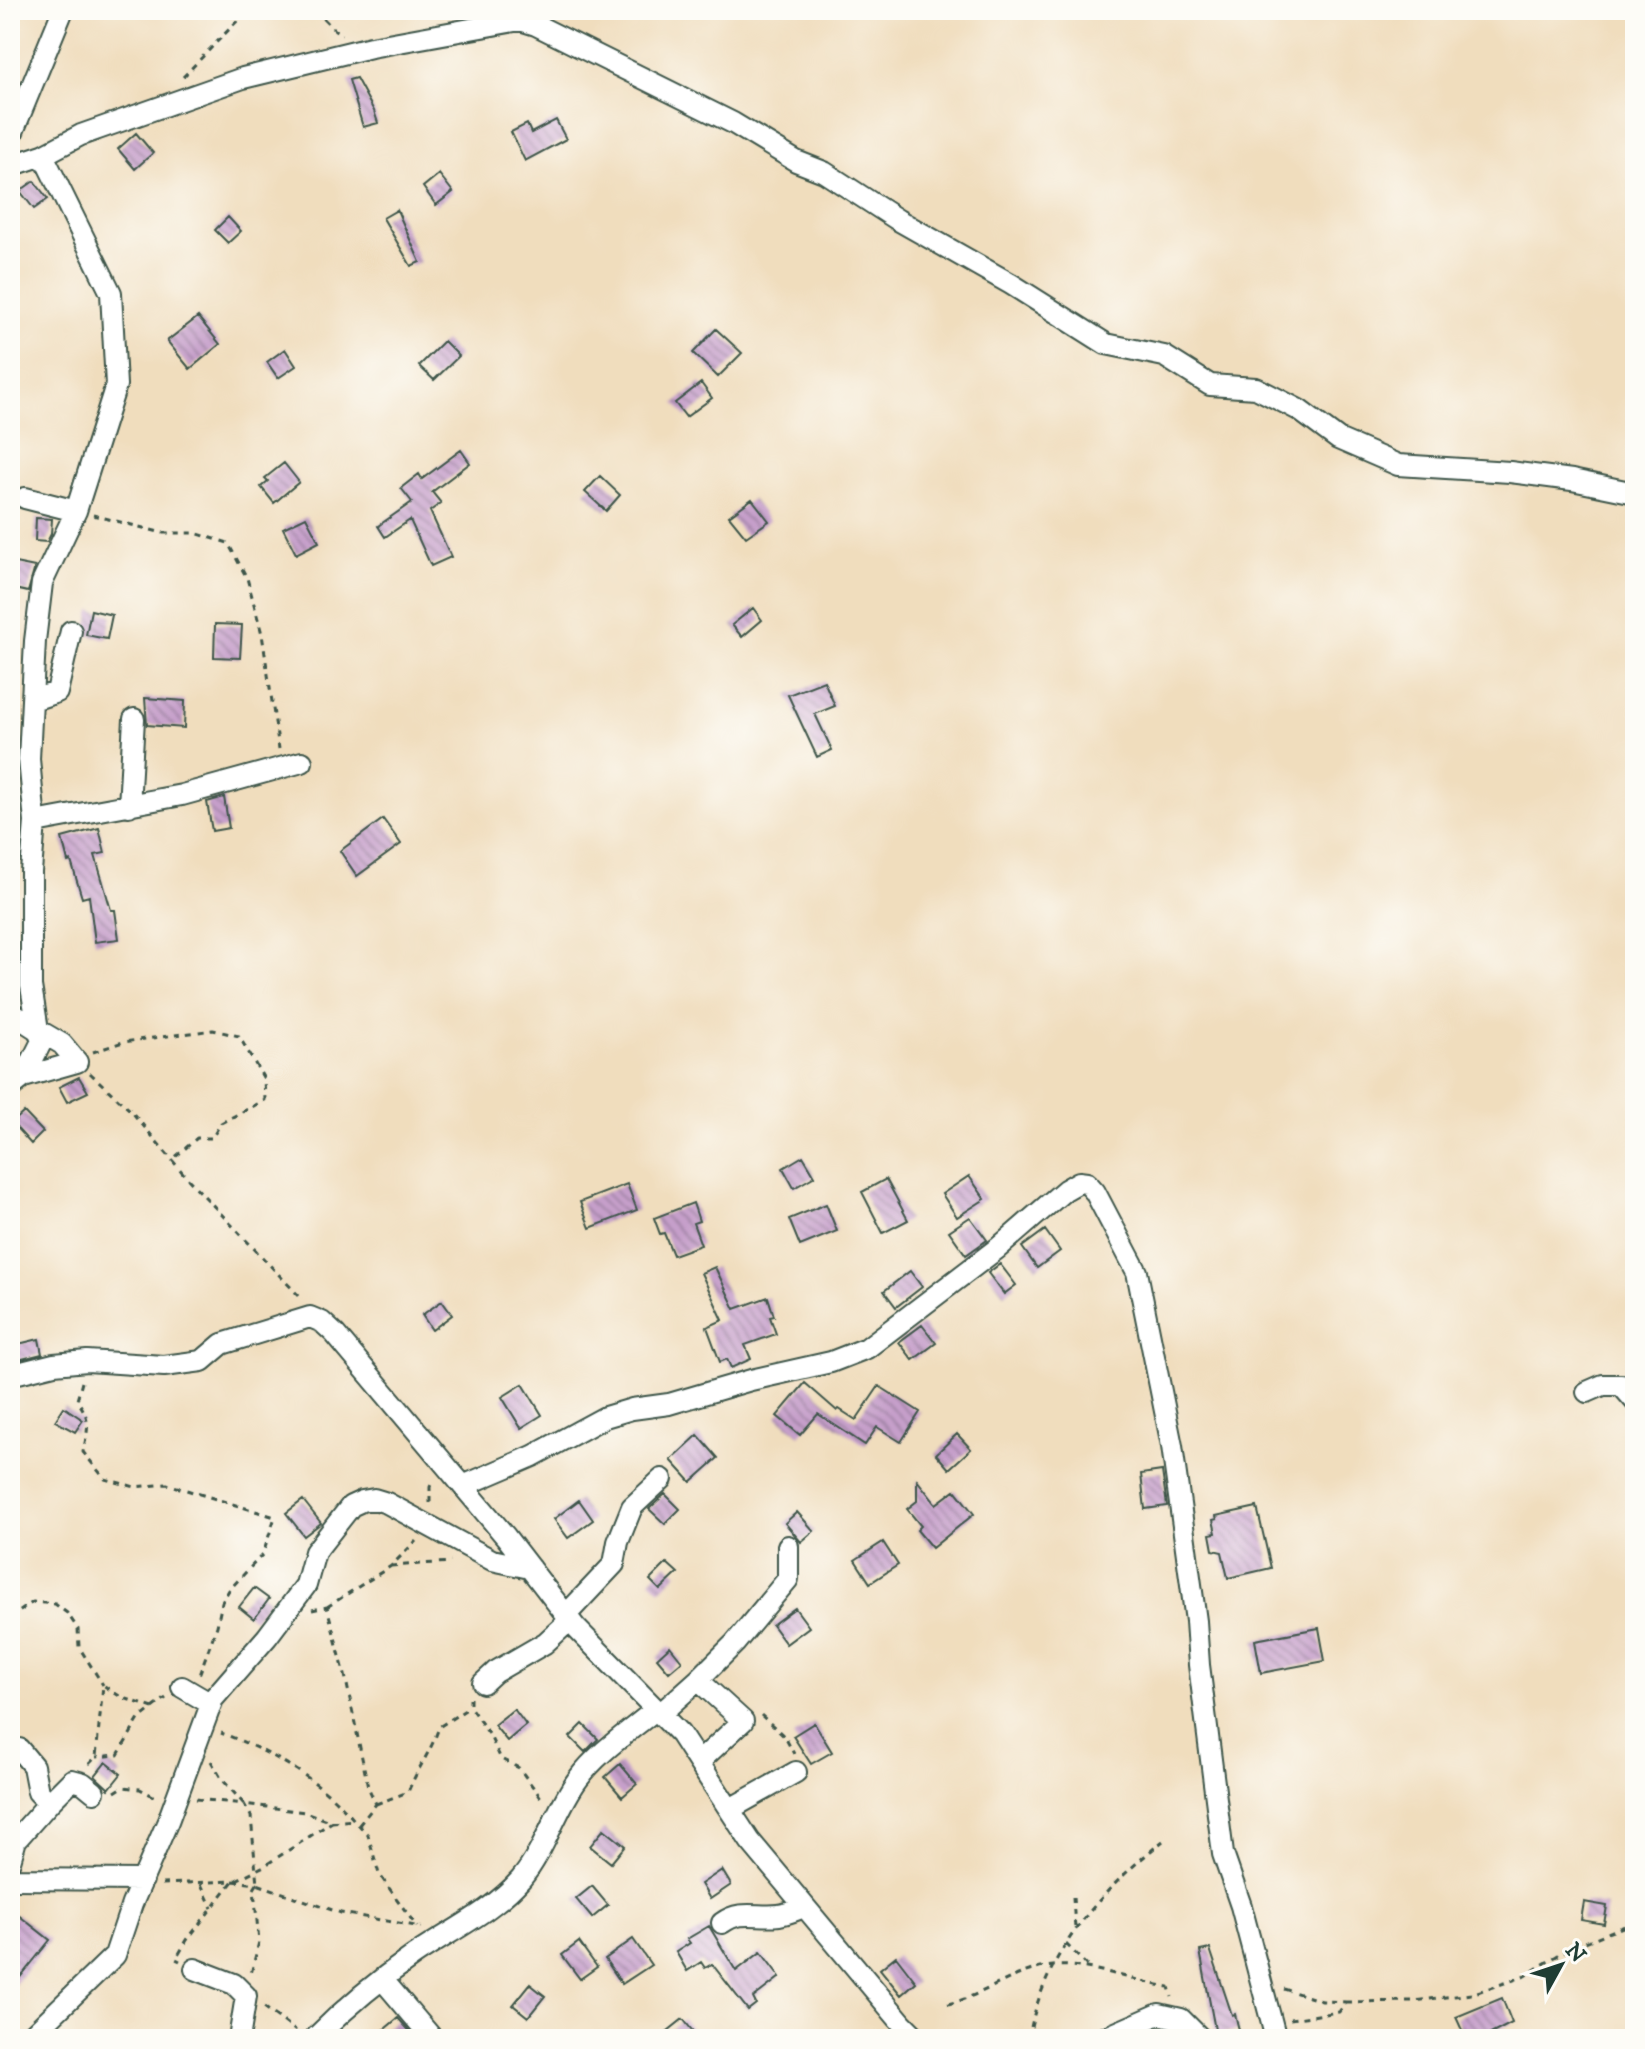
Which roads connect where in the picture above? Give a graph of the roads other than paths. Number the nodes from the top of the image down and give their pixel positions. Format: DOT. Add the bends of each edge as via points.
graph roads {
  1 [pos="63,10"];
  2 [pos="10,139"];
  3 [pos="43,155"];
  4 [pos="10,166"];
  5 [pos="1635,493"];
  6 [pos="25,498"];
  7 [pos="76,511"];
  8 [pos="71,631"];
  9 [pos="33,700"];
  10 [pos="134,719"];
  11 [pos="302,762"];
  12 [pos="129,806"];
  13 [pos="35,822"];
  14 [pos="10,1012"];
  15 [pos="38,1030"];
  16 [pos="17,1082"];
  17 [pos="10,1375"];
  18 [pos="1587,1392"];
  19 [pos="1635,1401"];
  20 [pos="662,1479"];
  21 [pos="463,1486"];
  22 [pos="788,1546"];
  23 [pos="530,1568"];
  24 [pos="568,1617"];
  25 [pos="698,1680"];
  26 [pos="483,1683"];
  27 [pos="182,1687"];
  28 [pos="211,1704"];
  29 [pos="657,1712"];
  30 [pos="19,1749"];
  31 [pos="699,1762"];
  32 [pos="796,1772"];
  33 [pos="94,1792"];
  34 [pos="49,1803"];
  35 [pos="730,1809"];
  36 [pos="10,1861"];
  37 [pos="10,1879"];
  38 [pos="143,1880"];
  39 [pos="804,1907"];
  40 [pos="722,1923"];
  41 [pos="195,1969"];
  42 [pos="383,1980"];
  43 [pos="1274,2031"];
  44 [pos="315,2037"];
  45 [pos="28,2039"];
  46 [pos="239,2039"];
  47 [pos="433,2039"];
  48 [pos="918,2039"];
  49 [pos="1102,2039"];
  50 [pos="1201,2039"];
  1 -- 2 [label="street"];
  3 -- 4 [label="street"];
  3 -- 5 [label="street" via="81,135 243,78 371,47 520,20 824,172 1106,344 1164,356 1210,385 1256,388 1299,410 1338,439 1398,465 1510,472"];
  3 -- 7 [label="street" via="111,293 116,385"];
  6 -- 7 [label="street"];
  7 -- 9 [label="street" via="42,583"];
  8 -- 9 [label="street" via="57,692"];
  9 -- 13 [label="street" via="29,759"];
  10 -- 12 [label="street"];
  11 -- 12 [label="street"];
  12 -- 13 [label="street"];
  13 -- 15 [label="street" via="31,986"];
  14 -- 15 [label="street"];
  15 -- 16 [label="street" via="42,1041"];
  15 -- 16 [label="street" via="62,1044 77,1062"];
  17 -- 21 [label="street" via="87,1361 164,1366 202,1361 222,1344 310,1317 335,1334"];
  18 -- 19 [label="street" via="1621,1385"];
  20 -- 24 [label="street" via="632,1507 614,1564"];
  21 -- 23 [label="street"];
  21 -- 43 [label="street" via="605,1417 831,1362 867,1348 1065,1190 1087,1183 1137,1272 1181,1502 1223,1854"];
  22 -- 25 [label="street" via="788,1579"];
  23 -- 24 [label="street"];
  23 -- 28 [label="street" via="492,1560 401,1510 374,1499 362,1501 351,1506 315,1552 306,1585"];
  24 -- 26 [label="street" via="545,1643"];
  24 -- 29 [label="street"];
  25 -- 29 [label="street"];
  25 -- 31 [label="street" via="743,1721"];
  27 -- 28 [label="street"];
  28 -- 38 [label="street"];
  29 -- 31 [label="street"];
  29 -- 42 [label="street" via="589,1765 520,1880"];
  30 -- 34 [label="street" via="33,1766 38,1792"];
  31 -- 35 [label="street"];
  32 -- 35 [label="street"];
  33 -- 34 [label="street" via="72,1780"];
  34 -- 36 [label="street" via="16,1840"];
  35 -- 39 [label="street"];
  37 -- 38 [label="street"];
  38 -- 45 [label="street" via="115,1955"];
  39 -- 40 [label="street" via="778,1915 730,1917"];
  39 -- 48 [label="street"];
  41 -- 46 [label="street" via="234,1984 246,1996"];
  42 -- 44 [label="street"];
  42 -- 47 [label="street"];
  49 -- 50 [label="street" via="1159,2014 1181,2019"];
}
